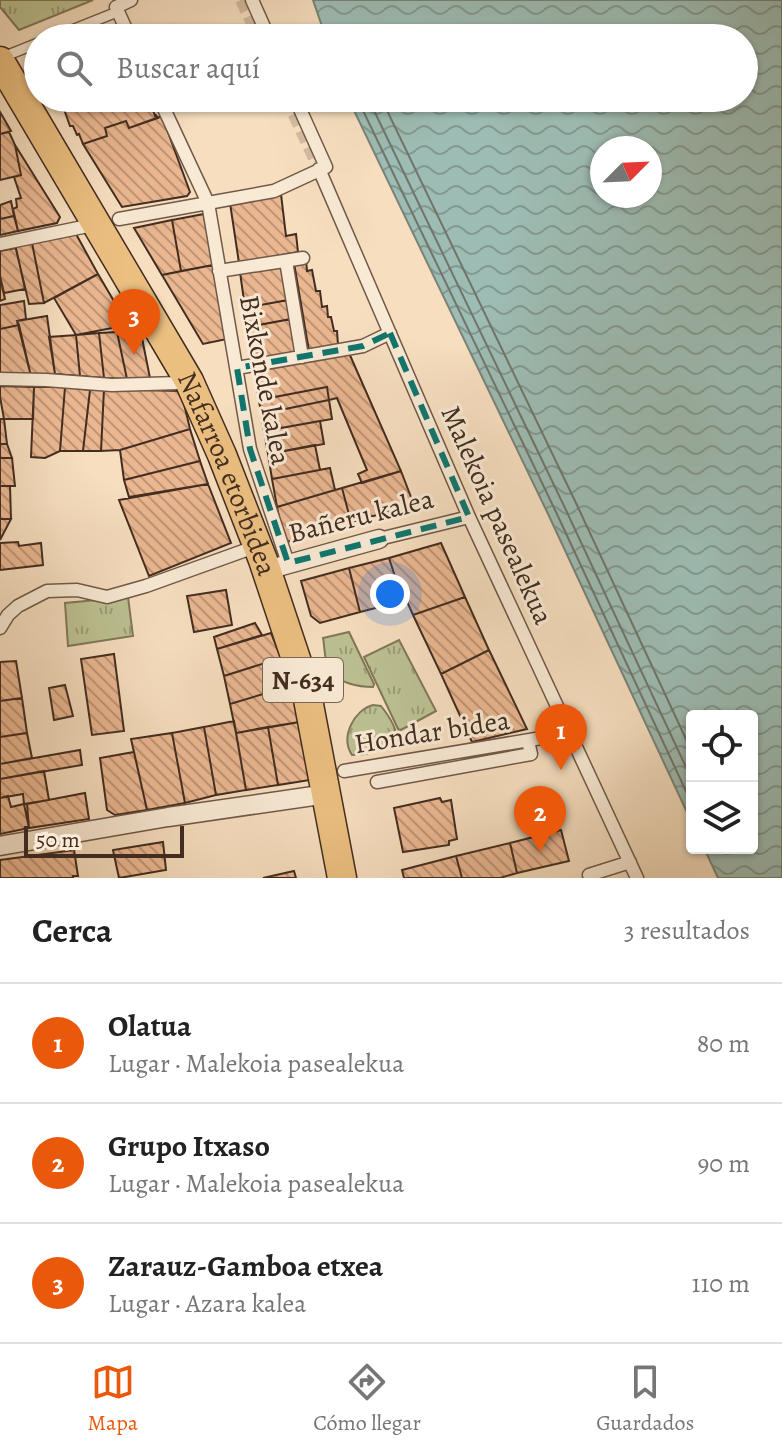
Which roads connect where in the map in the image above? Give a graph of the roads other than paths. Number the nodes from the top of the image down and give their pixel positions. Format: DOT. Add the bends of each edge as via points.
graph roads {
  1 [pos="131,0"];
  2 [pos="252,0"];
  3 [pos="117,12"];
  4 [pos="87,24"];
  5 [pos="124,24"];
  6 [pos="263,24"];
  7 [pos="24,49"];
  8 [pos="0,60"];
  9 [pos="24,101"];
  10 [pos="31,112"];
  11 [pos="166,112"];
  12 [pos="301,112"];
  13 [pos="319,169"];
  14 [pos="208,203"];
  15 [pos="119,219"];
  16 [pos="83,227"];
  17 [pos="0,244"];
  18 [pos="303,258"];
  19 [pos="286,261"];
  20 [pos="219,271"];
  21 [pos="390,333"];
  22 [pos="302,357"];
  23 [pos="237,368"];
  24 [pos="0,379"];
  25 [pos="179,383"];
  26 [pos="469,517"];
  27 [pos="379,539"];
  28 [pos="246,550"];
  29 [pos="277,566"];
  30 [pos="0,628"];
  31 [pos="571,733"];
  32 [pos="528,741"];
  33 [pos="344,771"];
  34 [pos="377,782"];
  35 [pos="327,794"];
  36 [pos="0,846"];
  37 [pos="630,862"];
  38 [pos="589,875"];
  39 [pos="342,878"];
  40 [pos="637,878"];
  1 -- 5 [label="street" via="116,7"];
  2 -- 6 [label="street"];
  3 -- 4 [label="lane"];
  7 -- 8 [label="lane"];
  8 -- 9 [label="highway, Nafarroa etorbidea / N-634"];
  10 -- 29 [label="highway, Nafarroa etorbidea / N-634" via="189,381"];
  11 -- 14 [label="street, Bixkonde kalea"];
  12 -- 13 [label="street, Malekoia pasealekua" via="326,167"];
  13 -- 14 [label="street" via="274,191"];
  13 -- 21 [label="street, Malekoia pasealekua"];
  14 -- 15 [label="street"];
  14 -- 20 [label="street, Bixkonde kalea"];
  16 -- 17 [label="street"];
  18 -- 19 [label="street"];
  19 -- 20 [label="street"];
  19 -- 22 [label="street"];
  20 -- 23 [label="street, Bixkonde kalea"];
  21 -- 22 [label="street" via="363,346"];
  21 -- 26 [label="street, Malekoia pasealekua"];
  22 -- 23 [label="street"];
  23 -- 29 [label="street, Bixkonde kalea"];
  24 -- 25 [label="street"];
  26 -- 27 [label="street, Bañeru kalea"];
  26 -- 31 [label="street, Malekoia pasealekua"];
  27 -- 29 [label="street, Bañeru kalea"];
  28 -- 30 [label="street" via="107,597 47,591 18,606"];
  29 -- 35 [label="highway, Nafarroa etorbidea / N-634"];
  31 -- 32 [label="street, Hondar bidea"];
  31 -- 37 [label="street, Malekoia pasealekua"];
  32 -- 33 [label="street, Hondar bidea"];
  32 -- 34 [label="street, Hondar bidea" via="531,754"];
  35 -- 36 [label="street"];
  35 -- 39 [label="highway, Nafarroa etorbidea / N-634"];
  37 -- 38 [label="street"];
  37 -- 40 [label="street, Malekoia pasealekua"];
}
